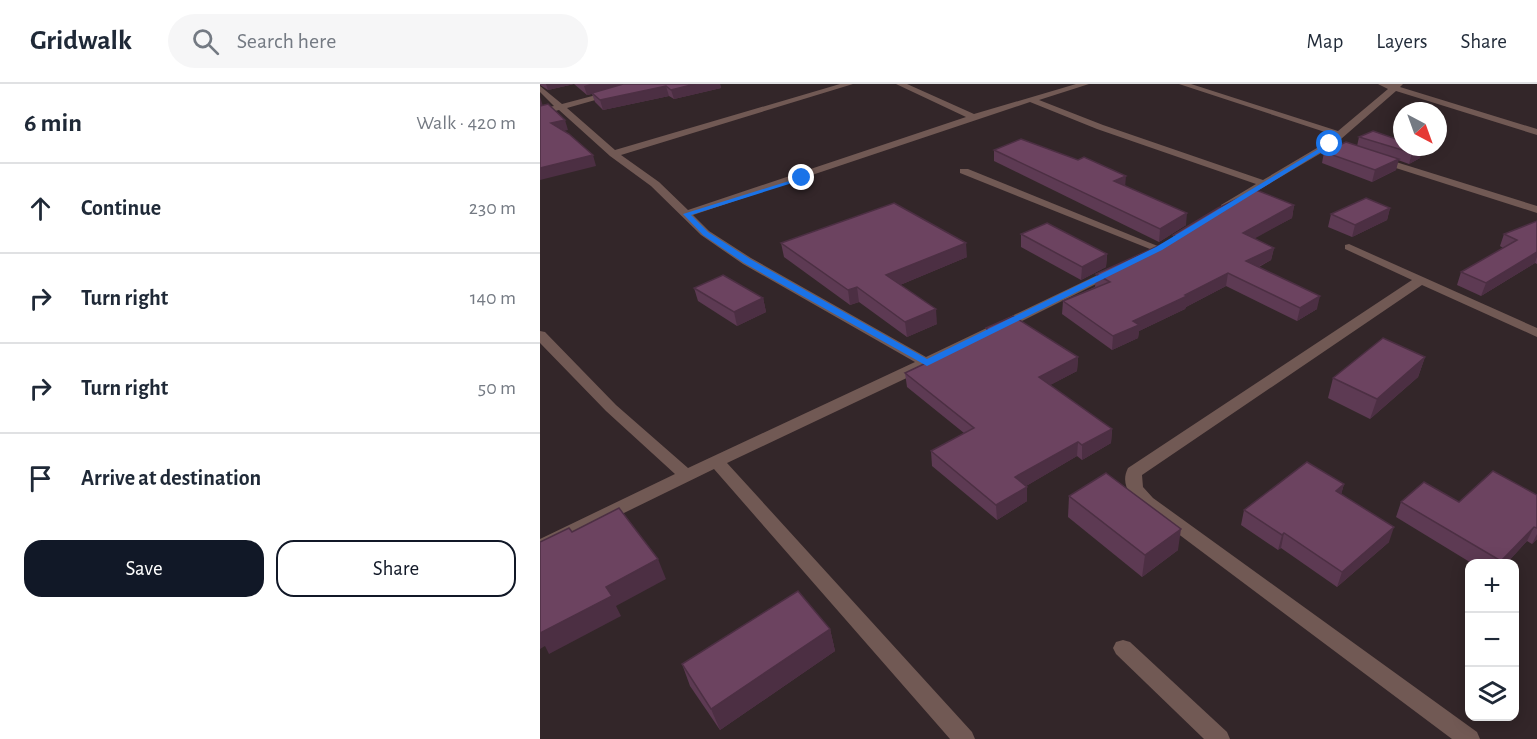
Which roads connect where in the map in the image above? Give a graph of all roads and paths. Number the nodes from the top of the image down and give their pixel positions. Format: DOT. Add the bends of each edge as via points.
graph roads {
  1 [pos="648,84"];
  2 [pos="849,84"];
  3 [pos="900,84"];
  4 [pos="1085,84"];
  5 [pos="1182,84"];
  6 [pos="1392,85"];
  7 [pos="540,88"];
  8 [pos="1029,99"];
  9 [pos="562,106"];
  10 [pos="540,112"];
  11 [pos="975,118"];
  12 [pos="1537,132"];
  13 [pos="1336,142"];
  14 [pos="613,154"];
  15 [pos="1373,158"];
  16 [pos="964,171"];
  17 [pos="1263,183"];
  18 [pos="1537,210"];
  19 [pos="686,214"];
  20 [pos="1213,215"];
  21 [pos="1349,247"];
  22 [pos="1141,258"];
  23 [pos="1122,268"];
  24 [pos="1420,280"];
  25 [pos="1537,333"];
  26 [pos="540,334"];
  27 [pos="927,363"];
  28 [pos="716,461"];
  29 [pos="685,474"];
  30 [pos="540,547"];
  31 [pos="1123,648"];
  32 [pos="964,739"];
  33 [pos="1219,739"];
  34 [pos="1469,739"];
  1 -- 9 [label="street"];
  2 -- 14 [label="street"];
  3 -- 11 [label="street"];
  4 -- 8 [label="street"];
  5 -- 13 [label="street"];
  6 -- 12 [label="street"];
  6 -- 13 [label="street"];
  7 -- 9 [label="street"];
  8 -- 11 [label="street"];
  8 -- 17 [label="street" via="1120,135"];
  9 -- 10 [label="street"];
  9 -- 14 [label="street"];
  11 -- 19 [label="street"];
  13 -- 17 [label="street"];
  14 -- 19 [label="street" via="655,184"];
  15 -- 18 [label="street"];
  16 -- 22 [label="street" via="1163,246"];
  17 -- 20 [label="street"];
  19 -- 27 [label="street" via="705,233 747,261"];
  21 -- 24 [label="street"];
  23 -- 27 [label="street"];
  24 -- 25 [label="street"];
  24 -- 34 [label="street" via="1134,472 1131,481 1147,502"];
  26 -- 29 [label="street" via="610,408"];
  27 -- 28 [label="street"];
  28 -- 29 [label="street"];
  28 -- 32 [label="street"];
  29 -- 30 [label="street"];
  31 -- 33 [label="street"];
}
